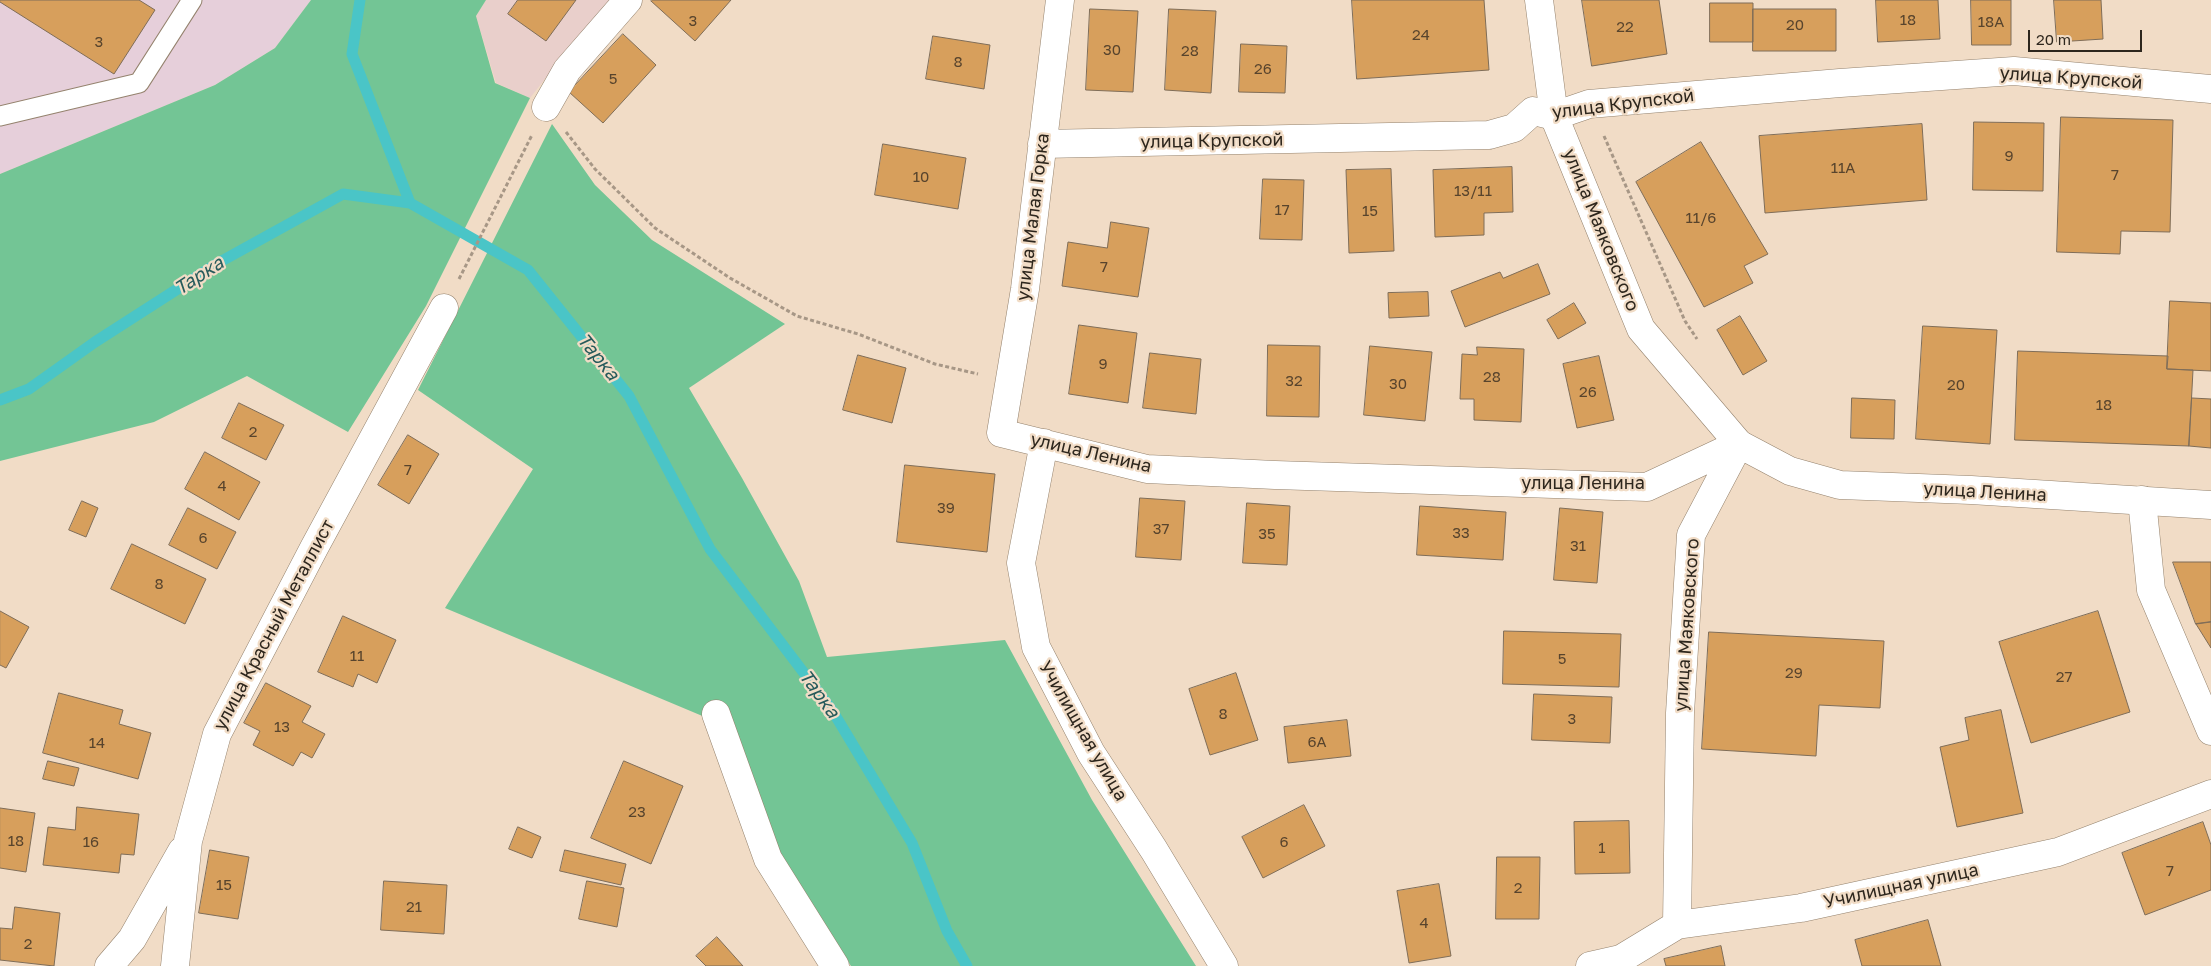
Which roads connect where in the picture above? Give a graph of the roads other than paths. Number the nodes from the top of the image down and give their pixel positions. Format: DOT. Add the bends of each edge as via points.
graph roads {
  1 [pos="192,0"];
  2 [pos="628,0"];
  3 [pos="1060,0"];
  4 [pos="1539,0"];
  5 [pos="2211,89"];
  6 [pos="546,107"];
  7 [pos="0,116"];
  8 [pos="1554,116"];
  9 [pos="1042,144"];
  10 [pos="444,308"];
  11 [pos="1001,433"];
  12 [pos="1044,443"];
  13 [pos="1738,444"];
  14 [pos="2142,500"];
  15 [pos="2211,505"];
  16 [pos="716,714"];
  17 [pos="2211,731"];
  18 [pos="2211,794"];
  19 [pos="188,841"];
  20 [pos="1677,925"];
  21 [pos="1621,962"];
  22 [pos="109,966"];
  23 [pos="175,966"];
  24 [pos="835,966"];
  25 [pos="1224,966"];
  26 [pos="1590,966"];
  1 -- 7 [label="lane" via="139,83"];
  2 -- 6 [label="street" via="567,70"];
  3 -- 9 [label="street, улица Малая Горка"];
  4 -- 8 [label="street, улица Маяковского"];
  5 -- 8 [label="street, улица Крупской" via="2014,71 1589,104"];
  8 -- 9 [label="street, улица Крупской" via="1533,111 1514,128 1489,135"];
  8 -- 13 [label="street, улица Маяковского" via="1641,329"];
  9 -- 11 [label="street, улица Малая Горка" via="1025,289"];
  10 -- 19 [label="street, улица Красный Металлист" via="217,734"];
  11 -- 12 [label="street, улица Ленина"];
  12 -- 13 [label="street, улица Ленина" via="1147,468 1647,487"];
  12 -- 25 [label="street, Училищная улица" via="1022,563 1036,647 1091,753"];
  13 -- 14 [label="street, улица Ленина" via="1790,471 1840,485"];
  13 -- 20 [label="street, улица Маяковского" via="1691,536 1680,713"];
  14 -- 15 [label="street, улица Ленина"];
  14 -- 17 [label="street" via="2151,590"];
  16 -- 24 [label="street" via="768,859"];
  18 -- 20 [label="street, Училищная улица" via="2058,852 1801,908"];
  19 -- 22 [label="street" via="132,939"];
  19 -- 23 [label="street, улица Красный Металлист"];
  20 -- 21 [label="street, Училищная улица"];
  21 -- 26 [label="street, Училищная улица"];
}
